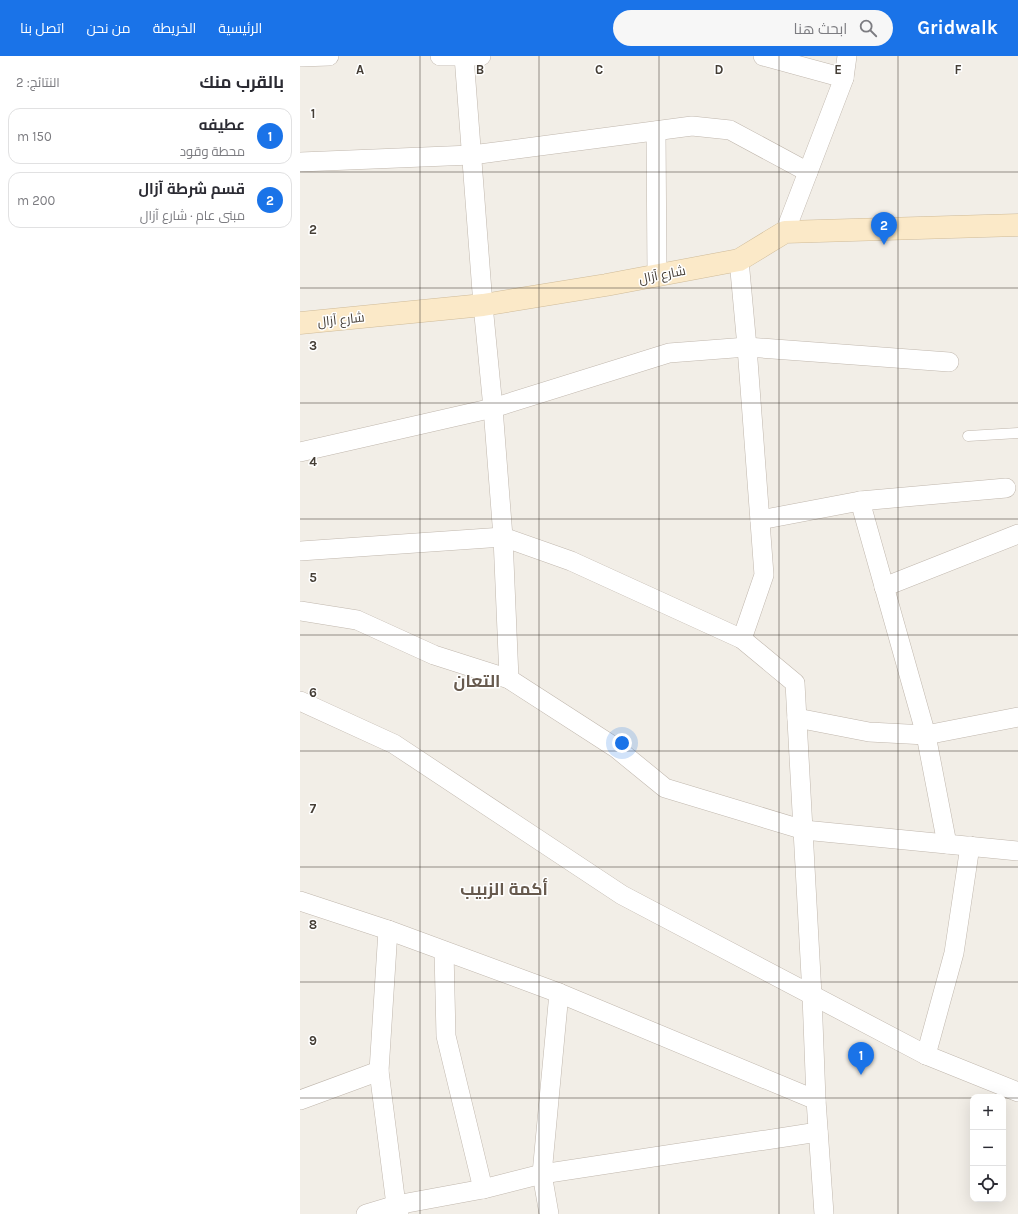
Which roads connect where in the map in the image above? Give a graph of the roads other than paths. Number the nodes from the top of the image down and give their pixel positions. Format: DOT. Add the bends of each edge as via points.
graph roads {
  1 [pos="328,56"];
  2 [pos="440,56"];
  3 [pos="464,56"];
  4 [pos="481,56"];
  5 [pos="763,56"];
  6 [pos="848,56"];
  7 [pos="300,57"];
  8 [pos="844,78"];
  9 [pos="656,131"];
  10 [pos="472,155"];
  11 [pos="300,162"];
  12 [pos="808,172"];
  13 [pos="1018,225"];
  14 [pos="785,232"];
  15 [pos="739,260"];
  16 [pos="657,275"];
  17 [pos="483,305"];
  18 [pos="300,323"];
  19 [pos="747,347"];
  20 [pos="949,362"];
  21 [pos="493,408"];
  22 [pos="1018,433"];
  23 [pos="968,436"];
  24 [pos="300,452"];
  25 [pos="1006,488"];
  26 [pos="860,501"];
  27 [pos="760,520"];
  28 [pos="1018,534"];
  29 [pos="503,537"];
  30 [pos="300,551"];
  31 [pos="884,587"];
  32 [pos="300,611"];
  33 [pos="742,639"];
  34 [pos="509,679"];
  35 [pos="300,700"];
  36 [pos="1018,717"];
  37 [pos="797,718"];
  38 [pos="926,735"];
  39 [pos="804,830"];
  40 [pos="946,844"];
  41 [pos="970,846"];
  42 [pos="1018,851"];
  43 [pos="300,901"];
  44 [pos="388,930"];
  45 [pos="444,951"];
  46 [pos="559,993"];
  47 [pos="812,995"];
  48 [pos="926,1055"];
  49 [pos="379,1071"];
  50 [pos="1018,1092"];
  51 [pos="300,1100"];
  52 [pos="816,1100"];
  53 [pos="818,1132"];
  54 [pos="542,1174"];
  55 [pos="483,1189"];
  56 [pos="398,1209"];
  57 [pos="366,1214"];
  58 [pos="548,1214"];
  59 [pos="824,1214"];
  1 -- 7 [label="street"];
  2 -- 3 [label="street"];
  3 -- 4 [label="street"];
  3 -- 10 [label="street"];
  5 -- 8 [label="street"];
  6 -- 8 [label="street"];
  8 -- 12 [label="street"];
  9 -- 10 [label="street"];
  9 -- 12 [label="street" via="692,126 730,130"];
  9 -- 16 [label="street"];
  10 -- 11 [label="street"];
  10 -- 17 [label="street"];
  12 -- 14 [label="street"];
  13 -- 14 [label="street, شارع آزال"];
  14 -- 15 [label="street, شارع آزال"];
  15 -- 16 [label="street, شارع آزال"];
  15 -- 19 [label="street"];
  16 -- 17 [label="street, شارع آزال"];
  17 -- 18 [label="street, شارع آزال"];
  17 -- 21 [label="street"];
  19 -- 20 [label="street"];
  19 -- 21 [label="street" via="670,353"];
  19 -- 27 [label="street"];
  21 -- 24 [label="street"];
  21 -- 29 [label="street"];
  22 -- 23 [label="lane"];
  25 -- 26 [label="street"];
  26 -- 27 [label="street"];
  26 -- 31 [label="street"];
  27 -- 33 [label="street" via="764,575"];
  28 -- 31 [label="street"];
  29 -- 30 [label="street"];
  29 -- 33 [label="street" via="571,561"];
  29 -- 34 [label="street"];
  31 -- 38 [label="street"];
  32 -- 34 [label="street" via="358,620 434,655"];
  33 -- 37 [label="street" via="795,683"];
  34 -- 39 [label="street" via="616,748 665,788"];
  35 -- 47 [label="street" via="394,744 622,895"];
  36 -- 38 [label="street"];
  37 -- 38 [label="street" via="869,732"];
  37 -- 39 [label="street"];
  38 -- 40 [label="street"];
  39 -- 40 [label="street"];
  39 -- 47 [label="street"];
  40 -- 41 [label="street"];
  41 -- 42 [label="street"];
  41 -- 48 [label="street" via="954,953"];
  43 -- 44 [label="street"];
  44 -- 45 [label="street"];
  44 -- 49 [label="street"];
  45 -- 46 [label="street"];
  45 -- 55 [label="street" via="446,1036"];
  46 -- 52 [label="street"];
  46 -- 54 [label="street"];
  47 -- 48 [label="street"];
  47 -- 52 [label="street"];
  48 -- 50 [label="street"];
  49 -- 51 [label="street"];
  49 -- 56 [label="street"];
  52 -- 53 [label="street"];
  53 -- 54 [label="street"];
  53 -- 59 [label="street"];
  54 -- 55 [label="street"];
  54 -- 58 [label="street"];
  55 -- 56 [label="street"];
  56 -- 57 [label="street"];
}
